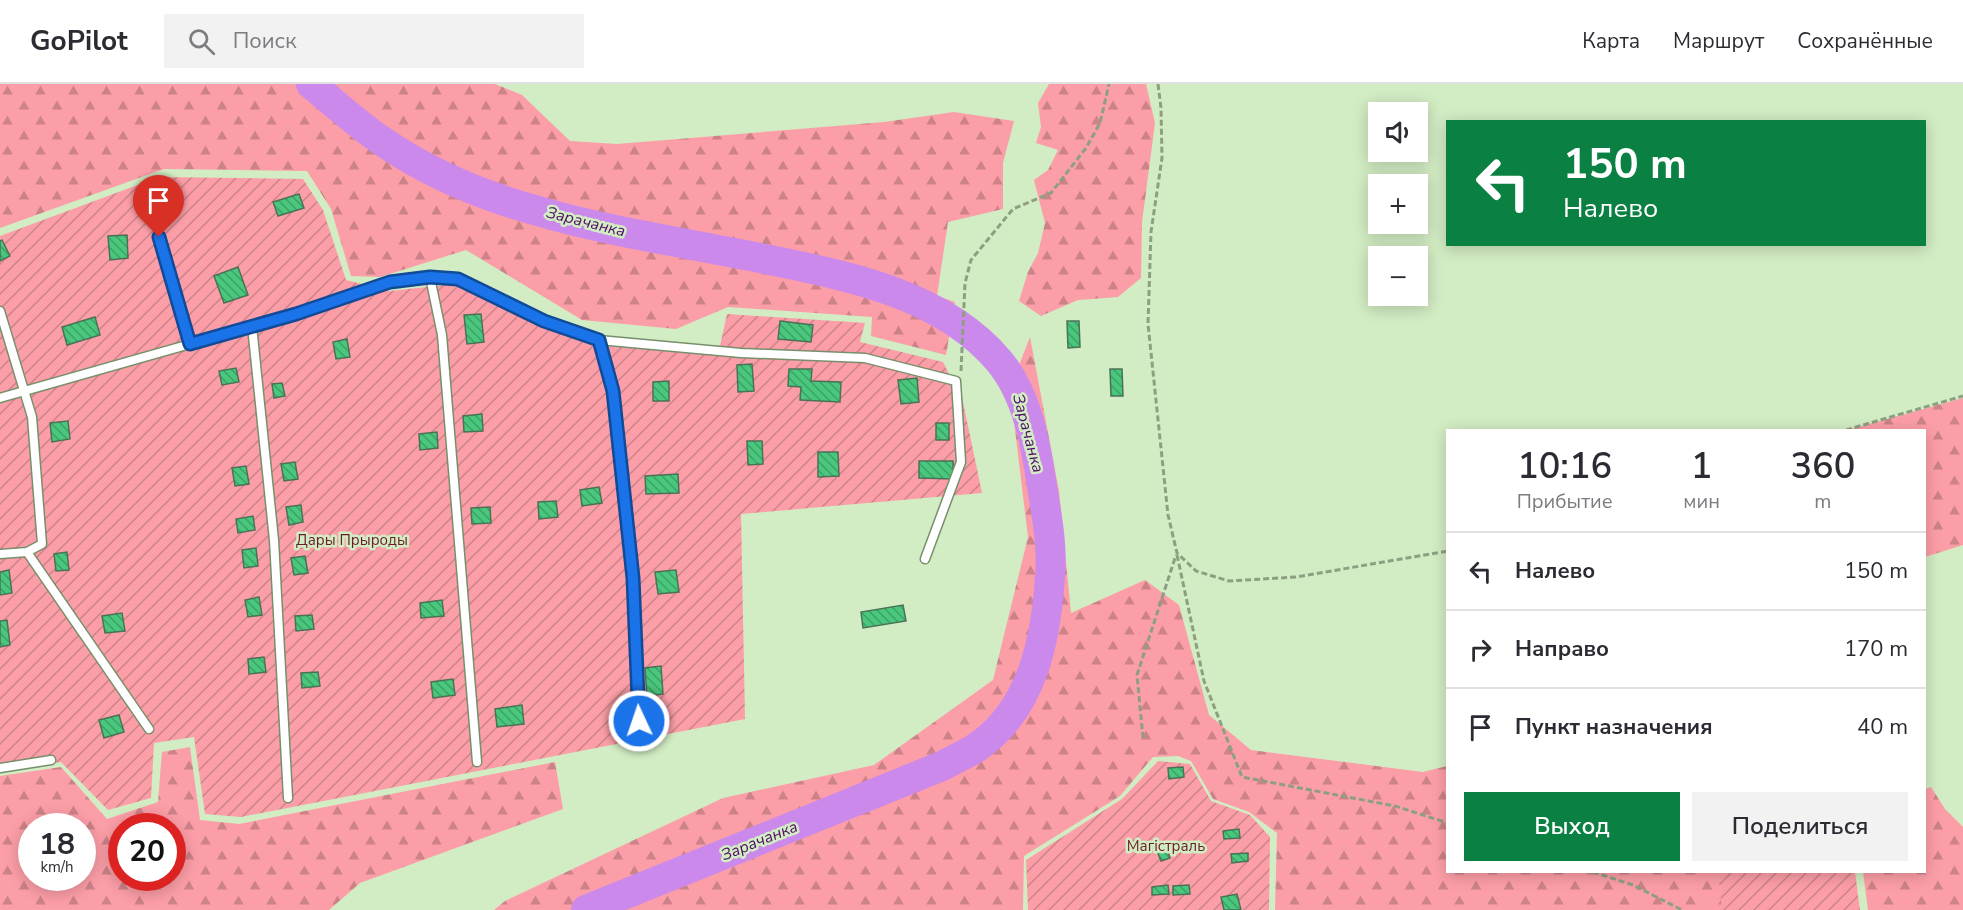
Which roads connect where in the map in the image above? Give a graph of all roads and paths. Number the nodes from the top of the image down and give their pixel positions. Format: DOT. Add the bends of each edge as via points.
graph roads {
  1 [pos="1109,84"];
  2 [pos="1158,84"];
  3 [pos="159,237"];
  4 [pos="430,277"];
  5 [pos="0,310"];
  6 [pos="252,326"];
  7 [pos="599,340"];
  8 [pos="190,344"];
  9 [pos="956,381"];
  10 [pos="25,390"];
  11 [pos="1963,396"];
  12 [pos="0,398"];
  13 [pos="1849,429"];
  14 [pos="1446,551"];
  15 [pos="27,552"];
  16 [pos="1177,553"];
  17 [pos="0,554"];
  18 [pos="926,559"];
  19 [pos="639,721"];
  20 [pos="149,729"];
  21 [pos="1143,738"];
  22 [pos="51,760"];
  23 [pos="477,762"];
  24 [pos="0,768"];
  25 [pos="288,798"];
  26 [pos="1446,822"];
  27 [pos="1596,873"];
  28 [pos="1682,910"];
  1 -- 9 [label="path" via="1100,123 1051,193 1013,209 971,260 964,283 961,369"];
  2 -- 16 [label="path" via="1162,158 1151,232 1148,324 1168,515"];
  3 -- 8 [label="lane"];
  4 -- 6 [label="lane" via="390,282"];
  4 -- 7 [label="lane" via="458,279 544,321"];
  4 -- 23 [label="lane" via="442,335"];
  5 -- 10 [label="lane"];
  6 -- 8 [label="lane"];
  6 -- 25 [label="lane" via="274,540"];
  7 -- 9 [label="lane" via="741,353 865,358"];
  7 -- 19 [label="lane" via="613,391 633,578"];
  8 -- 10 [label="lane"];
  9 -- 18 [label="lane" via="961,462"];
  10 -- 12 [label="lane"];
  10 -- 15 [label="lane" via="32,417 42,544"];
  11 -- 13 [label="path"];
  14 -- 16 [label="path" via="1296,577 1229,581 1196,571"];
  15 -- 17 [label="lane"];
  15 -- 20 [label="lane"];
  16 -- 21 [label="path" via="1137,675"];
  16 -- 26 [label="path" via="1204,681 1242,777 1395,806"];
  22 -- 24 [label="lane"];
  27 -- 28 [label="path" via="1633,885"];
}
